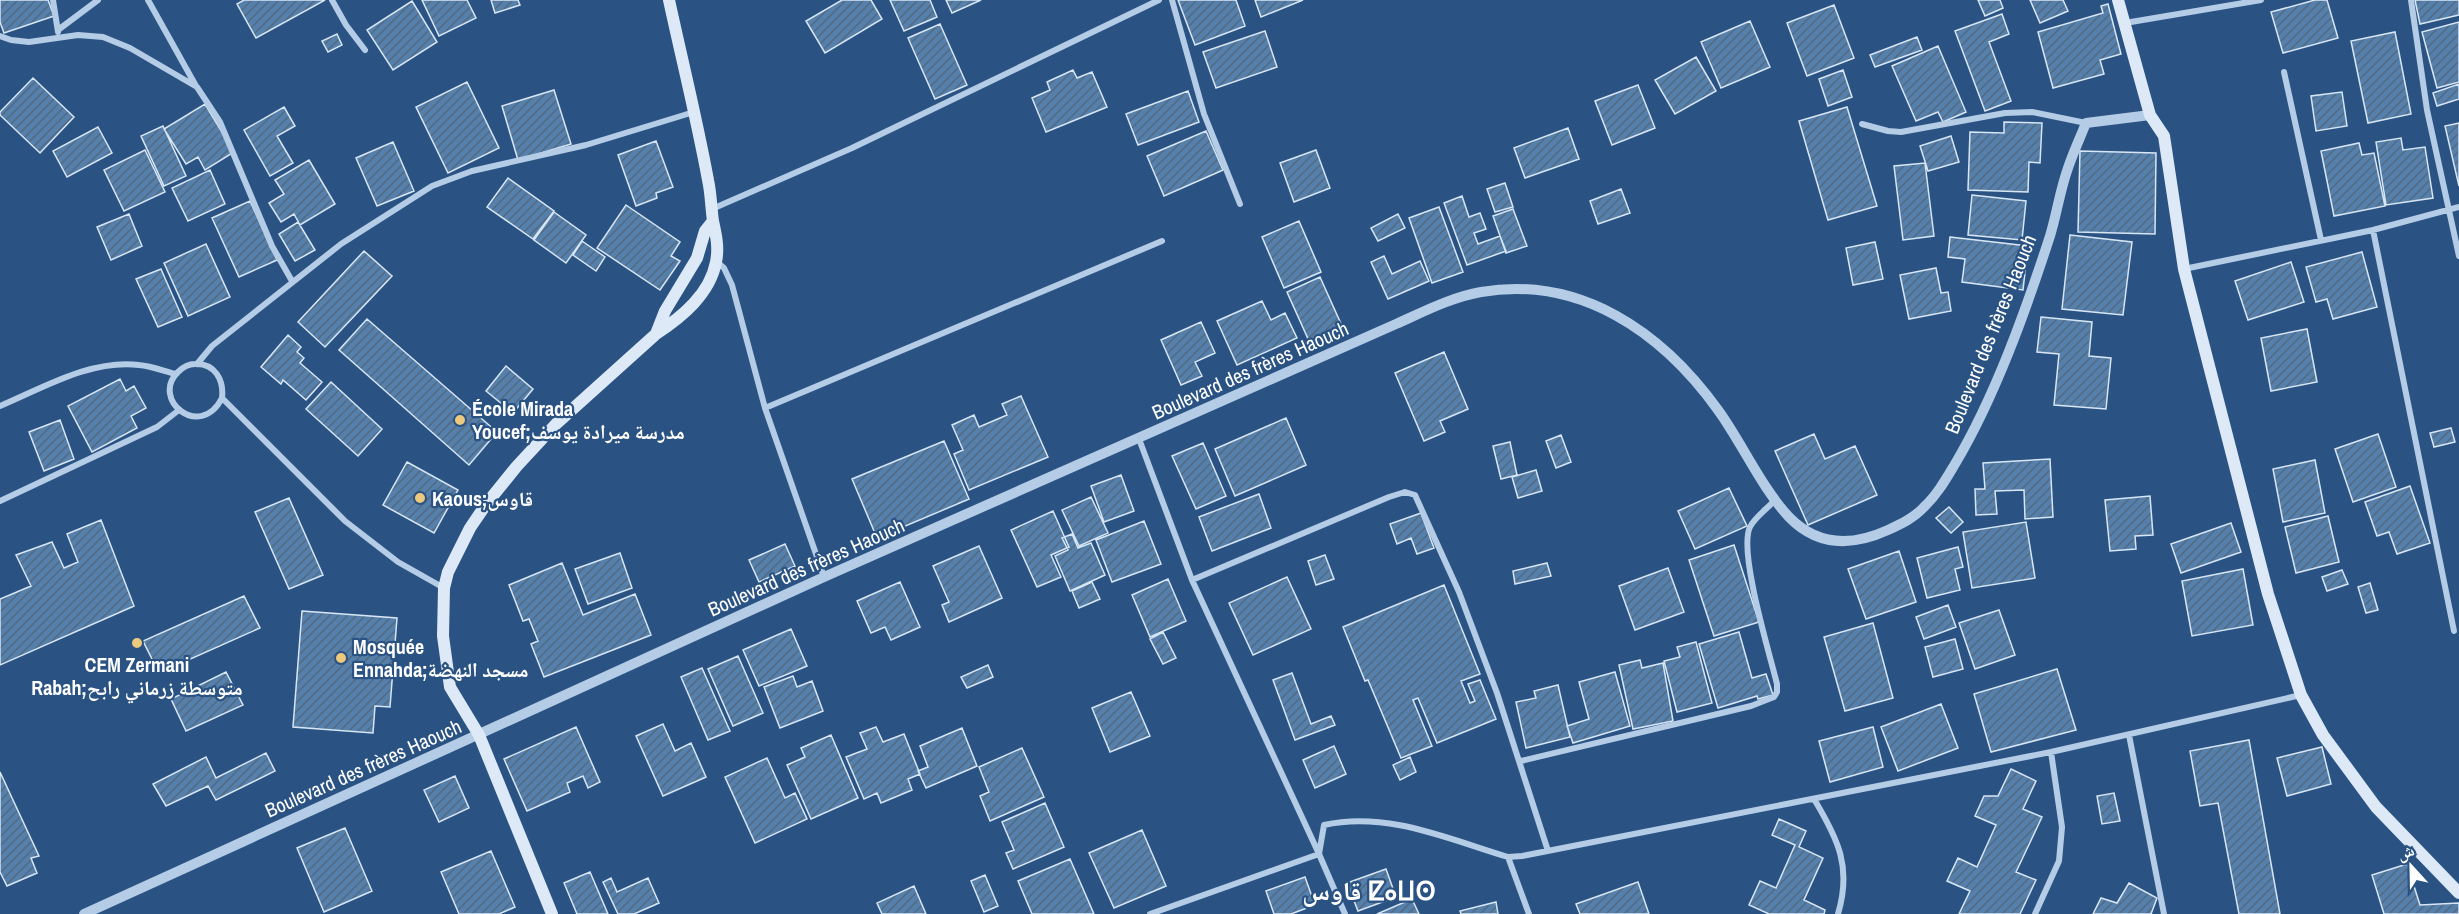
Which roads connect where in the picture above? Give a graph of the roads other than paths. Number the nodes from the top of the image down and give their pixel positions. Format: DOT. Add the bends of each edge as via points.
graph roads {
  1 [pos="53,0"];
  2 [pos="98,0"];
  3 [pos="148,0"];
  4 [pos="332,0"];
  5 [pos="669,0"];
  6 [pos="1159,0"];
  7 [pos="1172,0"];
  8 [pos="2118,0"];
  9 [pos="2261,0"];
  10 [pos="2411,0"];
  11 [pos="2125,23"];
  12 [pos="58,30"];
  13 [pos="0,36"];
  14 [pos="58,39"];
  15 [pos="365,50"];
  16 [pos="2284,72"];
  17 [pos="197,87"];
  18 [pos="694,112"];
  19 [pos="2150,115"];
  20 [pos="2086,123"];
  21 [pos="1862,124"];
  22 [pos="1240,204"];
  23 [pos="2459,207"];
  24 [pos="2447,210"];
  25 [pos="713,215"];
  26 [pos="2373,230"];
  27 [pos="2321,240"];
  28 [pos="1162,241"];
  29 [pos="2459,256"];
  30 [pos="716,261"];
  31 [pos="2184,269"];
  32 [pos="292,281"];
  33 [pos="656,334"];
  34 [pos="197,364"];
  35 [pos="176,374"];
  36 [pos="222,398"];
  37 [pos="0,406"];
  38 [pos="765,408"];
  39 [pos="179,410"];
  40 [pos="1140,439"];
  41 [pos="1775,499"];
  42 [pos="0,501"];
  43 [pos="824,577"];
  44 [pos="1192,580"];
  45 [pos="444,588"];
  46 [pos="2454,631"];
  47 [pos="2301,695"];
  48 [pos="479,735"];
  49 [pos="2129,735"];
  50 [pos="2051,752"];
  51 [pos="1521,761"];
  52 [pos="1814,799"];
  53 [pos="1548,851"];
  54 [pos="1319,854"];
  55 [pos="1508,857"];
  56 [pos="2459,893"];
  57 [pos="84,914"];
  58 [pos="552,914"];
  59 [pos="1150,914"];
  60 [pos="1345,914"];
  61 [pos="1529,914"];
  62 [pos="1838,914"];
  63 [pos="2035,914"];
  64 [pos="2164,914"];
  1 -- 12 [label="street"];
  2 -- 12 [label="street"];
  3 -- 17 [label="street"];
  4 -- 15 [label="street"];
  5 -- 18 [label="main road"];
  6 -- 25 [label="street"];
  7 -- 22 [label="street" via="1204,114"];
  8 -- 11 [label="main road"];
  9 -- 11 [label="street"];
  10 -- 24 [label="street"];
  11 -- 19 [label="main road"];
  12 -- 14 [label="street"];
  13 -- 14 [label="street" via="29,42"];
  14 -- 17 [label="street" via="86,35 110,39"];
  16 -- 27 [label="street"];
  17 -- 32 [label="street" via="220,122 272,246"];
  18 -- 25 [label="main road"];
  18 -- 32 [label="street" via="586,145 472,171 432,186 340,244"];
  19 -- 20 [label="street"];
  19 -- 31 [label="main road" via="2164,136"];
  20 -- 21 [label="street" via="2032,112 2005,113 1901,132"];
  20 -- 41 [label="street, Boulevard des frères Haouch" via="2067,169 2051,233 2010,345 1956,462 1933,498 1897,526 1859,542 1843,543 1802,527"];
  23 -- 24 [label="street"];
  24 -- 26 [label="street"];
  24 -- 29 [label="street"];
  25 -- 30 [label="main road"];
  25 -- 33 [label="main road" via="697,258"];
  26 -- 27 [label="street"];
  26 -- 46 [label="street"];
  27 -- 31 [label="street"];
  28 -- 38 [label="street"];
  30 -- 33 [label="main road" via="701,295 675,322"];
  30 -- 38 [label="street" via="732,285"];
  31 -- 47 [label="main road" via="2268,594"];
  32 -- 34 [label="street" via="212,346"];
  33 -- 45 [label="main road" via="556,424 517,466 470,528"];
  34 -- 35 [label="street" via="183,367"];
  34 -- 36 [label="street" via="213,369 220,377"];
  35 -- 37 [label="street" via="140,365 110,365 84,371"];
  35 -- 39 [label="street" via="170,393"];
  36 -- 39 [label="street" via="210,414 200,417"];
  36 -- 45 [label="street" via="345,521 398,562"];
  38 -- 43 [label="street"];
  39 -- 42 [label="street" via="157,427"];
  40 -- 41 [label="street, Boulevard des frères Haouch" via="1454,300 1492,290 1543,289 1599,306 1671,356 1718,410"];
  40 -- 43 [label="street, Boulevard des frères Haouch"];
  40 -- 44 [label="street"];
  41 -- 51 [label="street" via="1750,527 1747,542 1778,687 1774,697"];
  43 -- 48 [label="street, Boulevard des frères Haouch"];
  44 -- 51 [label="street" via="1389,497 1413,493 1459,592"];
  44 -- 54 [label="street"];
  45 -- 48 [label="main road" via="443,636 450,687"];
  47 -- 49 [label="street"];
  47 -- 56 [label="main road" via="2336,753 2376,807"];
  48 -- 57 [label="street, Boulevard des frères Haouch"];
  48 -- 58 [label="main road"];
  49 -- 50 [label="street"];
  49 -- 64 [label="street"];
  50 -- 52 [label="street"];
  50 -- 63 [label="street" via="2062,827 2060,861"];
  51 -- 53 [label="street"];
  52 -- 53 [label="street"];
  52 -- 62 [label="street" via="1833,832 1844,864 1844,894"];
  53 -- 55 [label="street"];
  54 -- 55 [label="street" via="1324,825 1361,819 1392,822"];
  54 -- 59 [label="street"];
  54 -- 60 [label="street"];
  55 -- 61 [label="street"];
}
